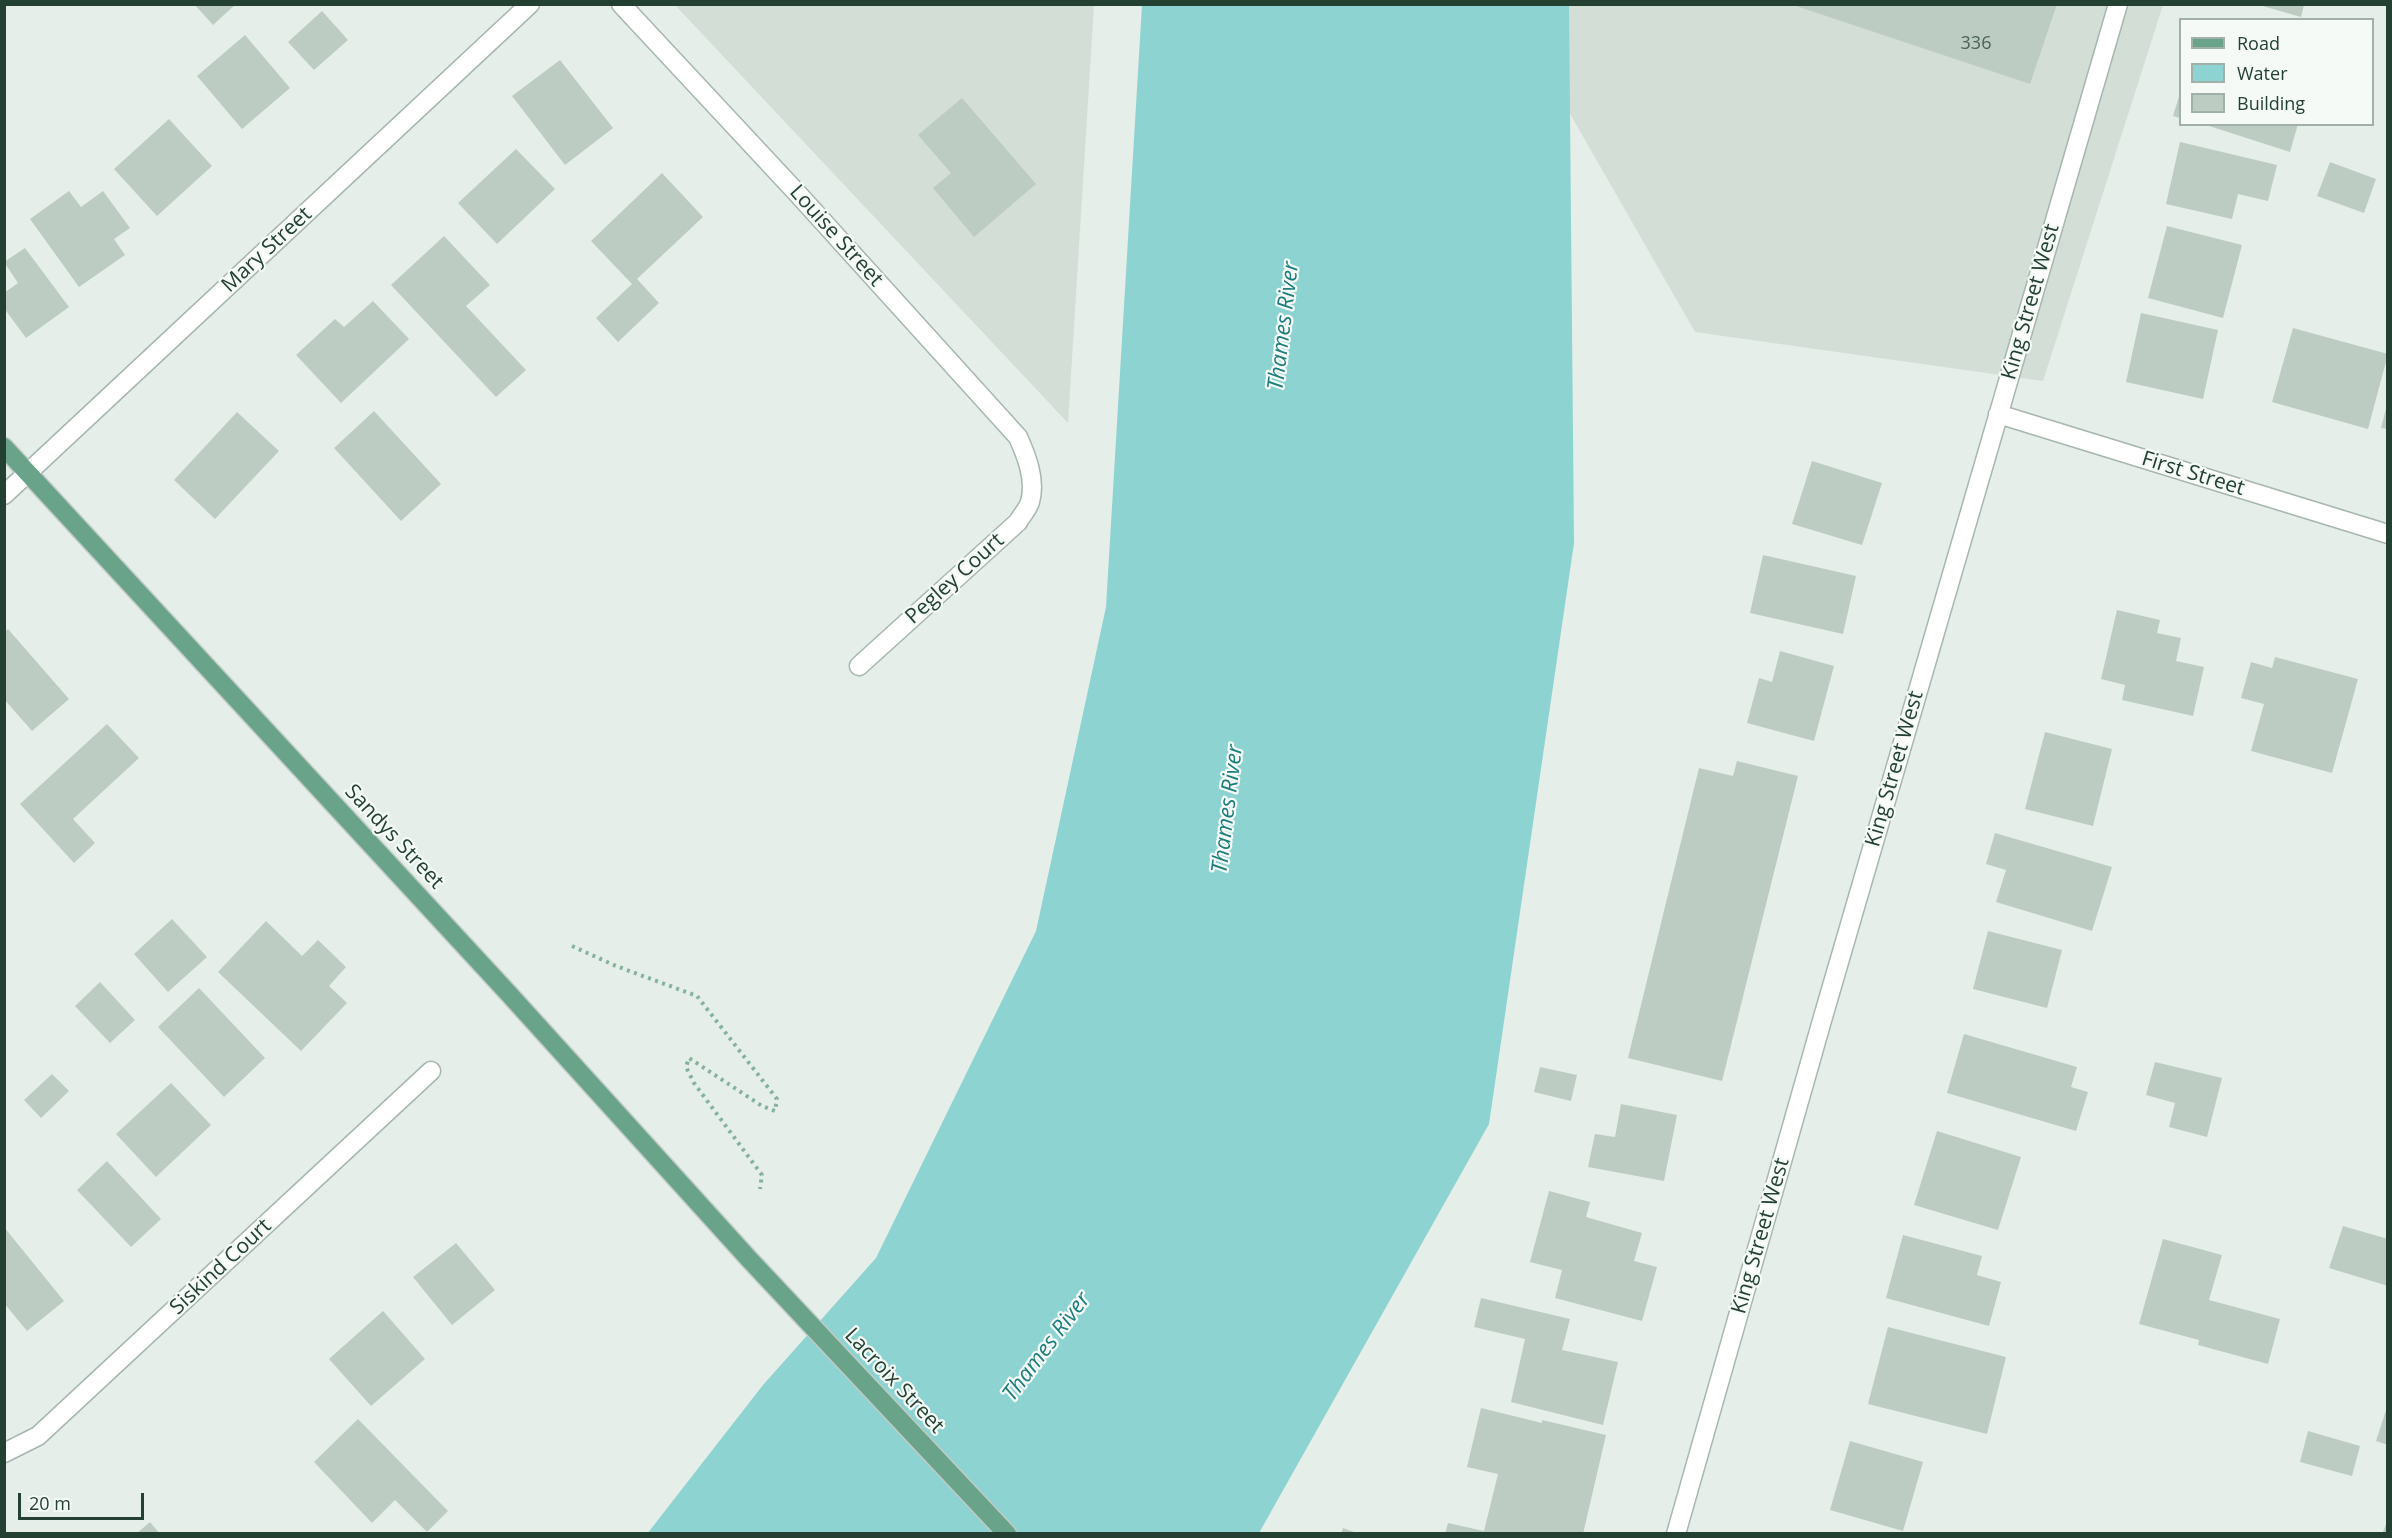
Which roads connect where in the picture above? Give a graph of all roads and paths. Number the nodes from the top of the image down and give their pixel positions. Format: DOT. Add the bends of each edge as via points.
graph roads {
  1 [pos="530,4"];
  2 [pos="621,4"];
  3 [pos="2118,4"];
  4 [pos="1998,414"];
  5 [pos="4,447"];
  6 [pos="28,474"];
  7 [pos="1032,480"];
  8 [pos="4,495"];
  9 [pos="2388,534"];
  10 [pos="859,666"];
  11 [pos="572,946"];
  12 [pos="431,1071"];
  13 [pos="760,1189"];
  14 [pos="749,1259"];
  15 [pos="4,1453"];
  16 [pos="1007,1533"];
  17 [pos="1676,1533"];
  1 -- 6 [label="street, Mary Street"];
  2 -- 7 [label="street, Louise Street" via="1018,437"];
  3 -- 4 [label="street, King Street West"];
  4 -- 9 [label="street, First Street"];
  4 -- 17 [label="street, King Street West"];
  5 -- 6 [label="main road, Sandys Street"];
  6 -- 8 [label="street, Mary Street"];
  6 -- 14 [label="main road, Sandys Street"];
  7 -- 10 [label="street, Pegley Court" via="1030,502 1018,522"];
  11 -- 13 [label="path" via="697,996 742,1052 777,1099 775,1111 689,1058 686,1066 694,1083 762,1175"];
  12 -- 15 [label="street, Siskind Court" via="38,1436"];
  14 -- 16 [label="main road, Lacroix Street"];
}
